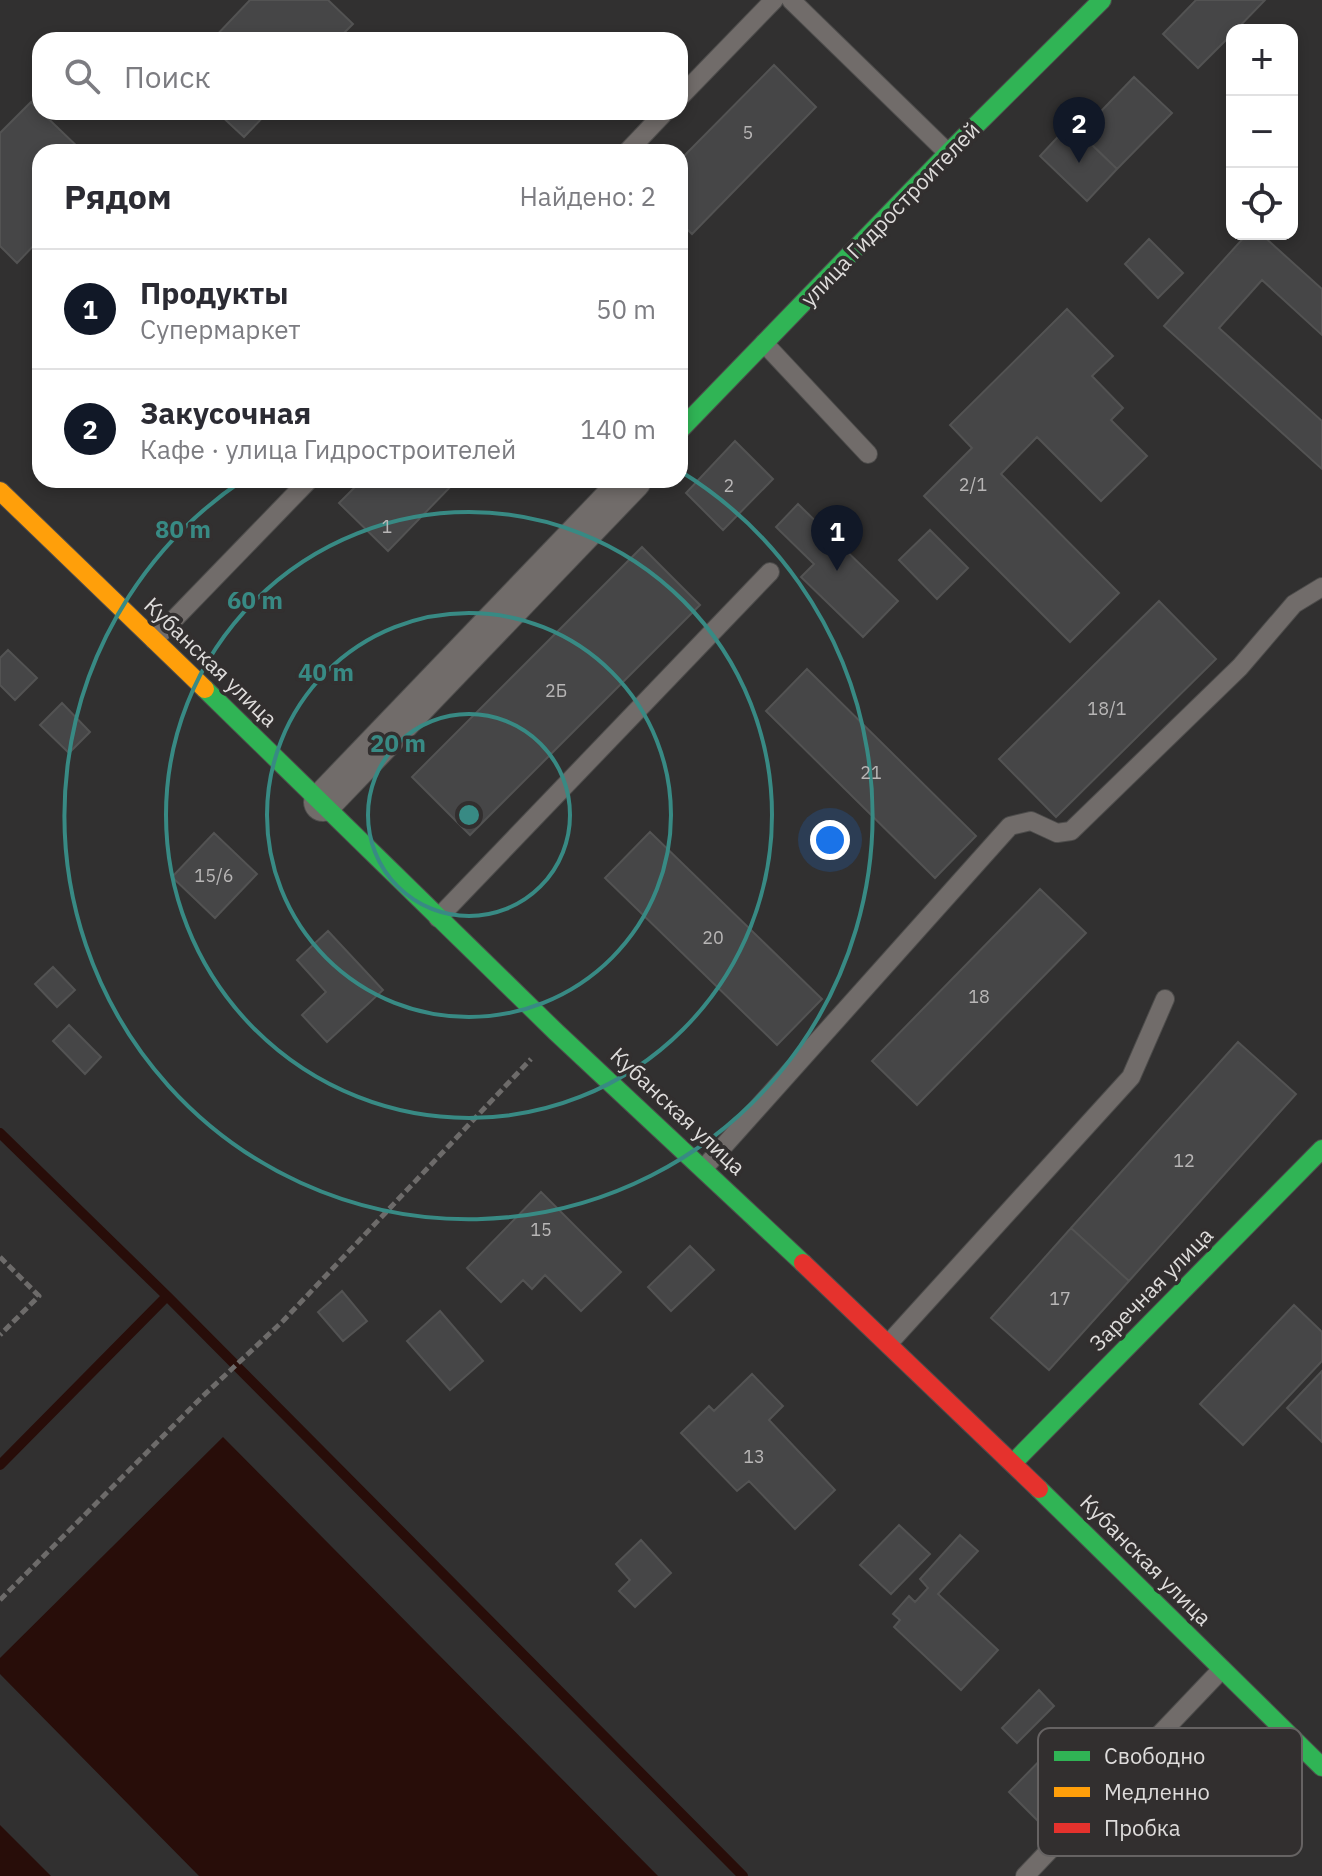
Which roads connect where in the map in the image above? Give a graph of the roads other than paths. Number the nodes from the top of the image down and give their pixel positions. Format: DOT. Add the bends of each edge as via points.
graph roads {
  1 [pos="774,0"];
  2 [pos="791,0"];
  3 [pos="1102,0"];
  4 [pos="688,89"];
  5 [pos="657,120"];
  6 [pos="635,144"];
  7 [pos="948,153"];
  8 [pos="764,343"];
  9 [pos="688,422"];
  10 [pos="868,454"];
  11 [pos="301,488"];
  12 [pos="624,488"];
  13 [pos="0,491"];
  14 [pos="770,572"];
  15 [pos="1322,587"];
  16 [pos="154,640"];
  17 [pos="323,802"];
  18 [pos="438,918"];
  19 [pos="1165,999"];
  20 [pos="1322,1149"];
  21 [pos="704,1168"];
  22 [pos="889,1343"];
  23 [pos="1013,1463"];
  24 [pos="1222,1669"];
  25 [pos="1166,1728"];
  26 [pos="1282,1728"];
  27 [pos="1302,1747"];
  28 [pos="1322,1767"];
  29 [pos="1044,1856"];
  30 [pos="1025,1876"];
  1 -- 4 [label="lane"];
  2 -- 7 [label="lane"];
  3 -- 7 [label="street, улица Гидростроителей"];
  5 -- 6 [label="lane"];
  7 -- 8 [label="street, улица Гидростроителей"];
  8 -- 9 [label="street, улица Гидростроителей"];
  8 -- 10 [label="lane"];
  11 -- 16 [label="lane"];
  12 -- 17 [label="street"];
  13 -- 16 [label="street, Кубанская улица"];
  14 -- 18 [label="lane"];
  15 -- 21 [label="lane" via="1294,604 1240,667 1071,831 1057,833 1031,821 1010,826"];
  16 -- 17 [label="street, Кубанская улица"];
  17 -- 18 [label="street, Кубанская улица"];
  18 -- 21 [label="street, Кубанская улица"];
  19 -- 22 [label="lane" via="1131,1077"];
  20 -- 23 [label="street, Заречная улица"];
  21 -- 22 [label="street, Кубанская улица"];
  22 -- 23 [label="street, Кубанская улица"];
  23 -- 24 [label="street, Кубанская улица"];
  24 -- 25 [label="lane"];
  24 -- 26 [label="street, Кубанская улица"];
  27 -- 28 [label="street, Кубанская улица"];
  29 -- 30 [label="lane"];
}
